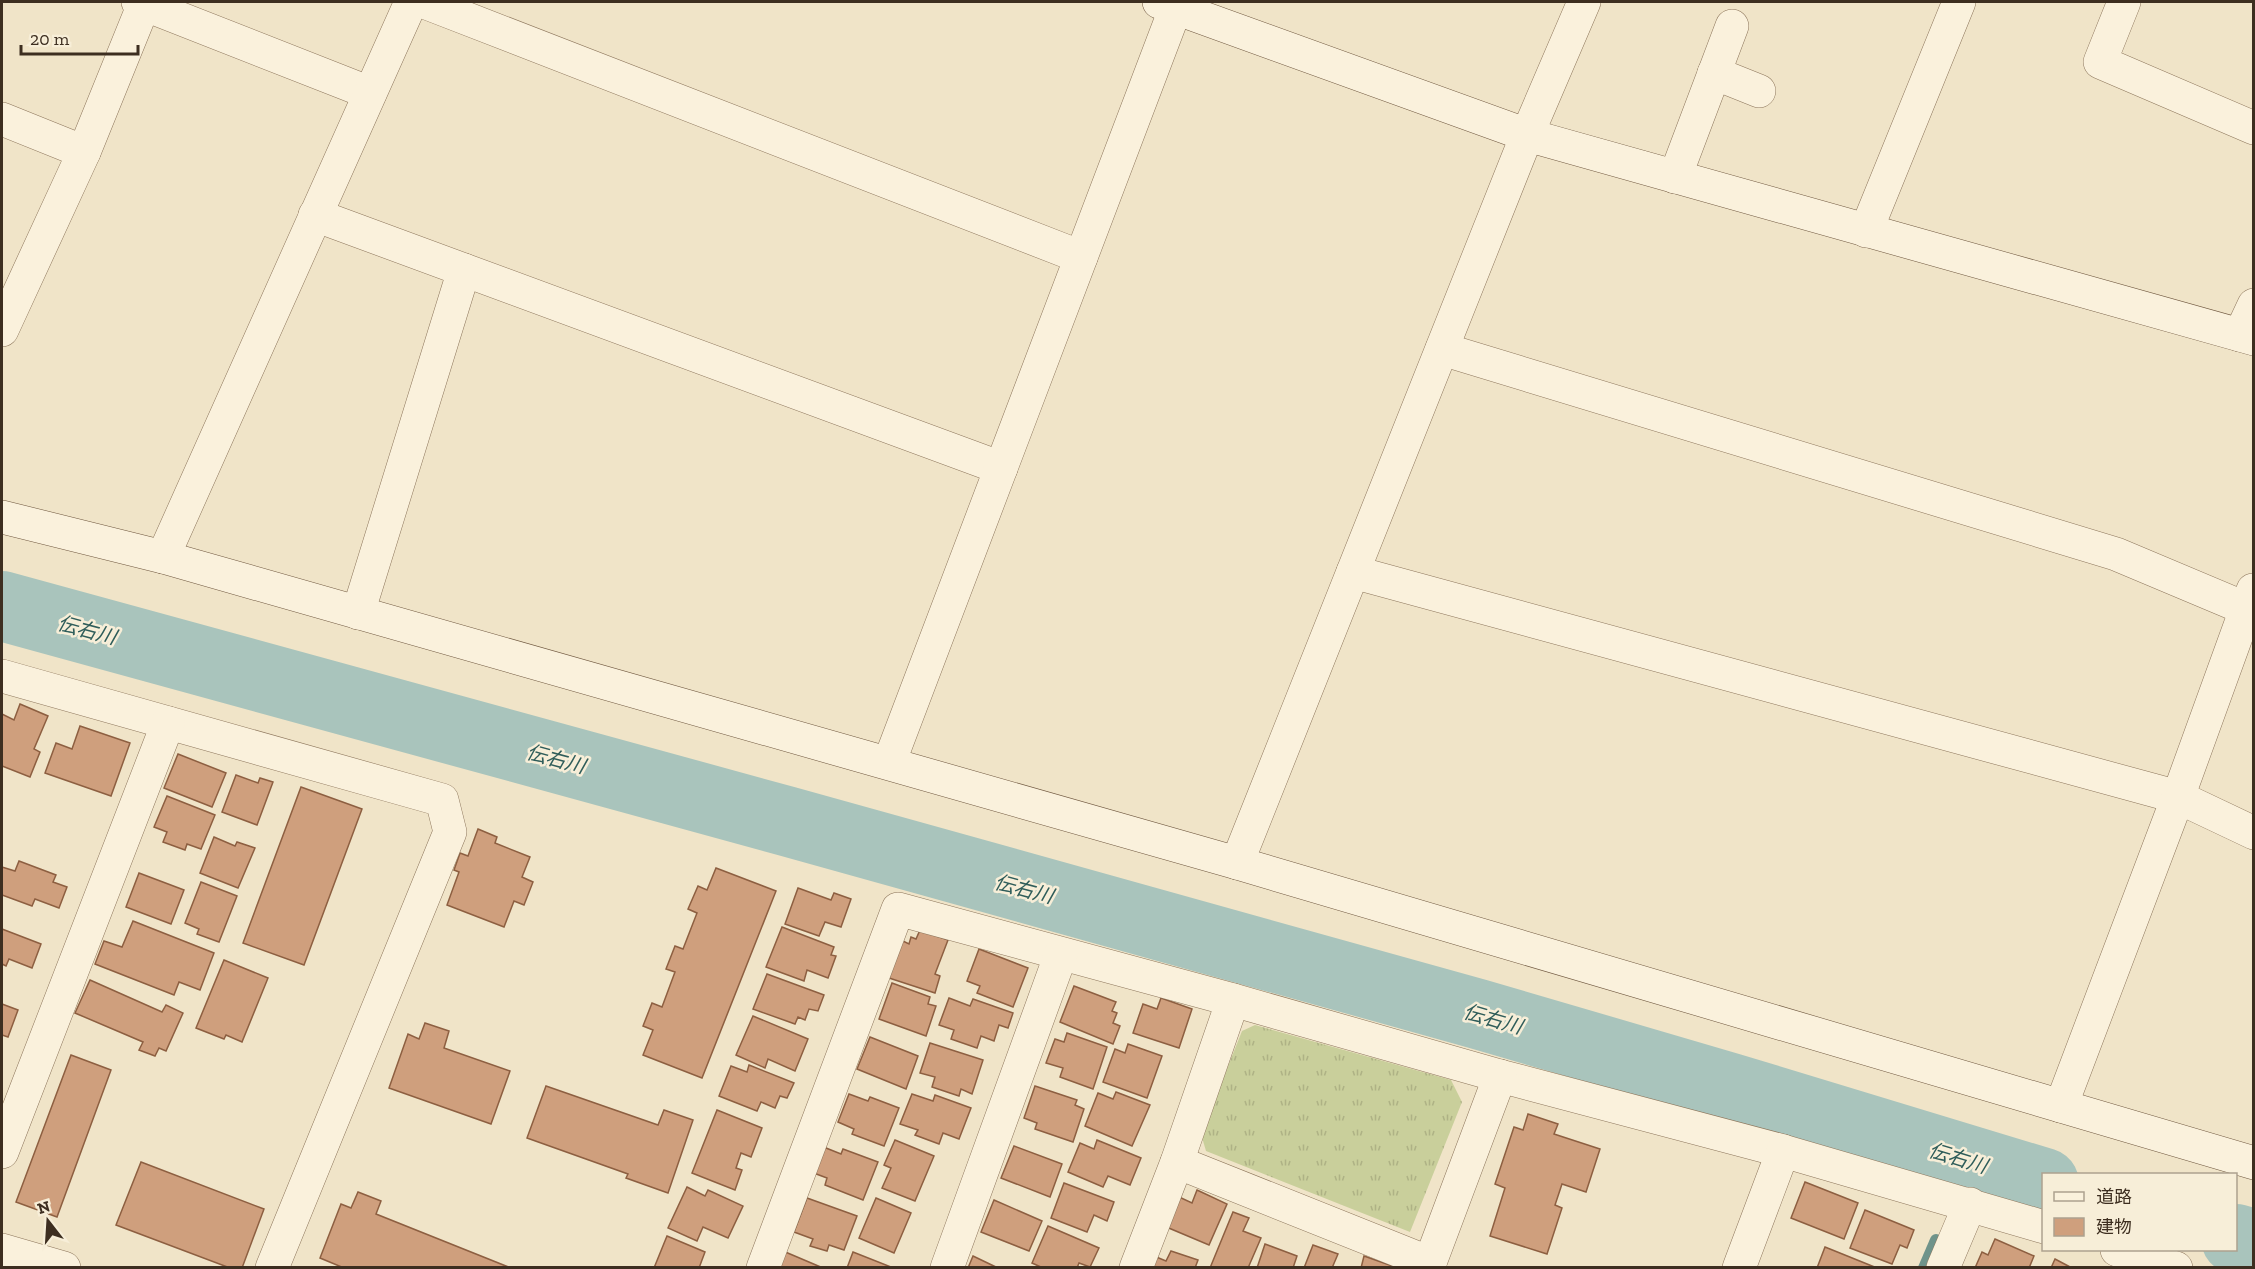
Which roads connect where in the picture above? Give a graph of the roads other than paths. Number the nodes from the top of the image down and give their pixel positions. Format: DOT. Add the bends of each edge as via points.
graph roads {
  1 [pos="411,2"];
  2 [pos="424,2"];
  3 [pos="1584,2"];
  4 [pos="1959,2"];
  5 [pos="2124,2"];
  6 [pos="141,3"];
  7 [pos="1167,4"];
  8 [pos="1732,26"];
  9 [pos="1714,73"];
  10 [pos="1759,91"];
  11 [pos="370,93"];
  12 [pos="2,119"];
  13 [pos="2253,128"];
  14 [pos="1527,135"];
  15 [pos="84,152"];
  16 [pos="1675,177"];
  17 [pos="315,215"];
  18 [pos="1866,231"];
  19 [pos="1081,256"];
  20 [pos="465,270"];
  21 [pos="2253,304"];
  22 [pos="2,330"];
  23 [pos="2247,337"];
  24 [pos="1442,349"];
  25 [pos="1001,468"];
  26 [pos="2,517"];
  27 [pos="163,557"];
  28 [pos="1353,572"];
  29 [pos="2251,604"];
  30 [pos="358,613"];
  31 [pos="2,676"];
  32 [pos="168,723"];
  33 [pos="889,764"];
  34 [pos="2178,797"];
  35 [pos="2253,833"];
  36 [pos="1237,863"];
  37 [pos="1061,954"];
  38 [pos="1233,1000"];
  39 [pos="1500,1076"];
  40 [pos="2061,1106"];
  41 [pos="1784,1151"];
  42 [pos="2,1152"];
  43 [pos="1177,1162"];
  44 [pos="2253,1163"];
  45 [pos="1970,1204"];
  46 [pos="2042,1227"];
  47 [pos="2,1250"];
  48 [pos="2120,1251"];
  49 [pos="1429,1265"];
  50 [pos="64,1268"];
  51 [pos="272,1268"];
  52 [pos="763,1268"];
  53 [pos="947,1268"];
  54 [pos="1136,1268"];
  55 [pos="1739,1268"];
  56 [pos="1943,1268"];
  57 [pos="2176,1268"];
  1 -- 11 [label="street"];
  2 -- 19 [label="street"];
  3 -- 14 [label="street"];
  4 -- 18 [label="street"];
  5 -- 13 [label="street" via="2100,62"];
  6 -- 11 [label="street"];
  6 -- 15 [label="street"];
  7 -- 14 [label="street"];
  7 -- 19 [label="street"];
  8 -- 9 [label="street"];
  9 -- 10 [label="street"];
  9 -- 16 [label="street"];
  11 -- 17 [label="street"];
  12 -- 15 [label="street"];
  14 -- 16 [label="street"];
  14 -- 24 [label="street"];
  15 -- 22 [label="street"];
  16 -- 18 [label="street"];
  17 -- 20 [label="street"];
  17 -- 27 [label="street"];
  18 -- 23 [label="street"];
  19 -- 25 [label="street"];
  20 -- 25 [label="street"];
  20 -- 30 [label="street"];
  21 -- 23 [label="street"];
  24 -- 28 [label="street"];
  24 -- 29 [label="street" via="2116,554"];
  25 -- 33 [label="street"];
  26 -- 27 [label="street"];
  27 -- 30 [label="street"];
  28 -- 34 [label="street"];
  28 -- 36 [label="street"];
  29 -- 34 [label="street"];
  30 -- 33 [label="street"];
  31 -- 32 [label="street"];
  32 -- 42 [label="street"];
  32 -- 51 [label="street" via="442,800 450,832"];
  33 -- 36 [label="street"];
  34 -- 35 [label="street"];
  34 -- 40 [label="street"];
  36 -- 40 [label="street"];
  37 -- 38 [label="street"];
  37 -- 52 [label="street" via="898,909"];
  37 -- 53 [label="street"];
  38 -- 39 [label="street"];
  38 -- 43 [label="street"];
  39 -- 41 [label="street"];
  39 -- 49 [label="street"];
  40 -- 44 [label="street"];
  41 -- 45 [label="street"];
  41 -- 55 [label="street"];
  43 -- 49 [label="street"];
  43 -- 54 [label="street"];
  45 -- 46 [label="street"];
  45 -- 56 [label="street"];
  47 -- 50 [label="street"];
  48 -- 57 [label="street"];
}
